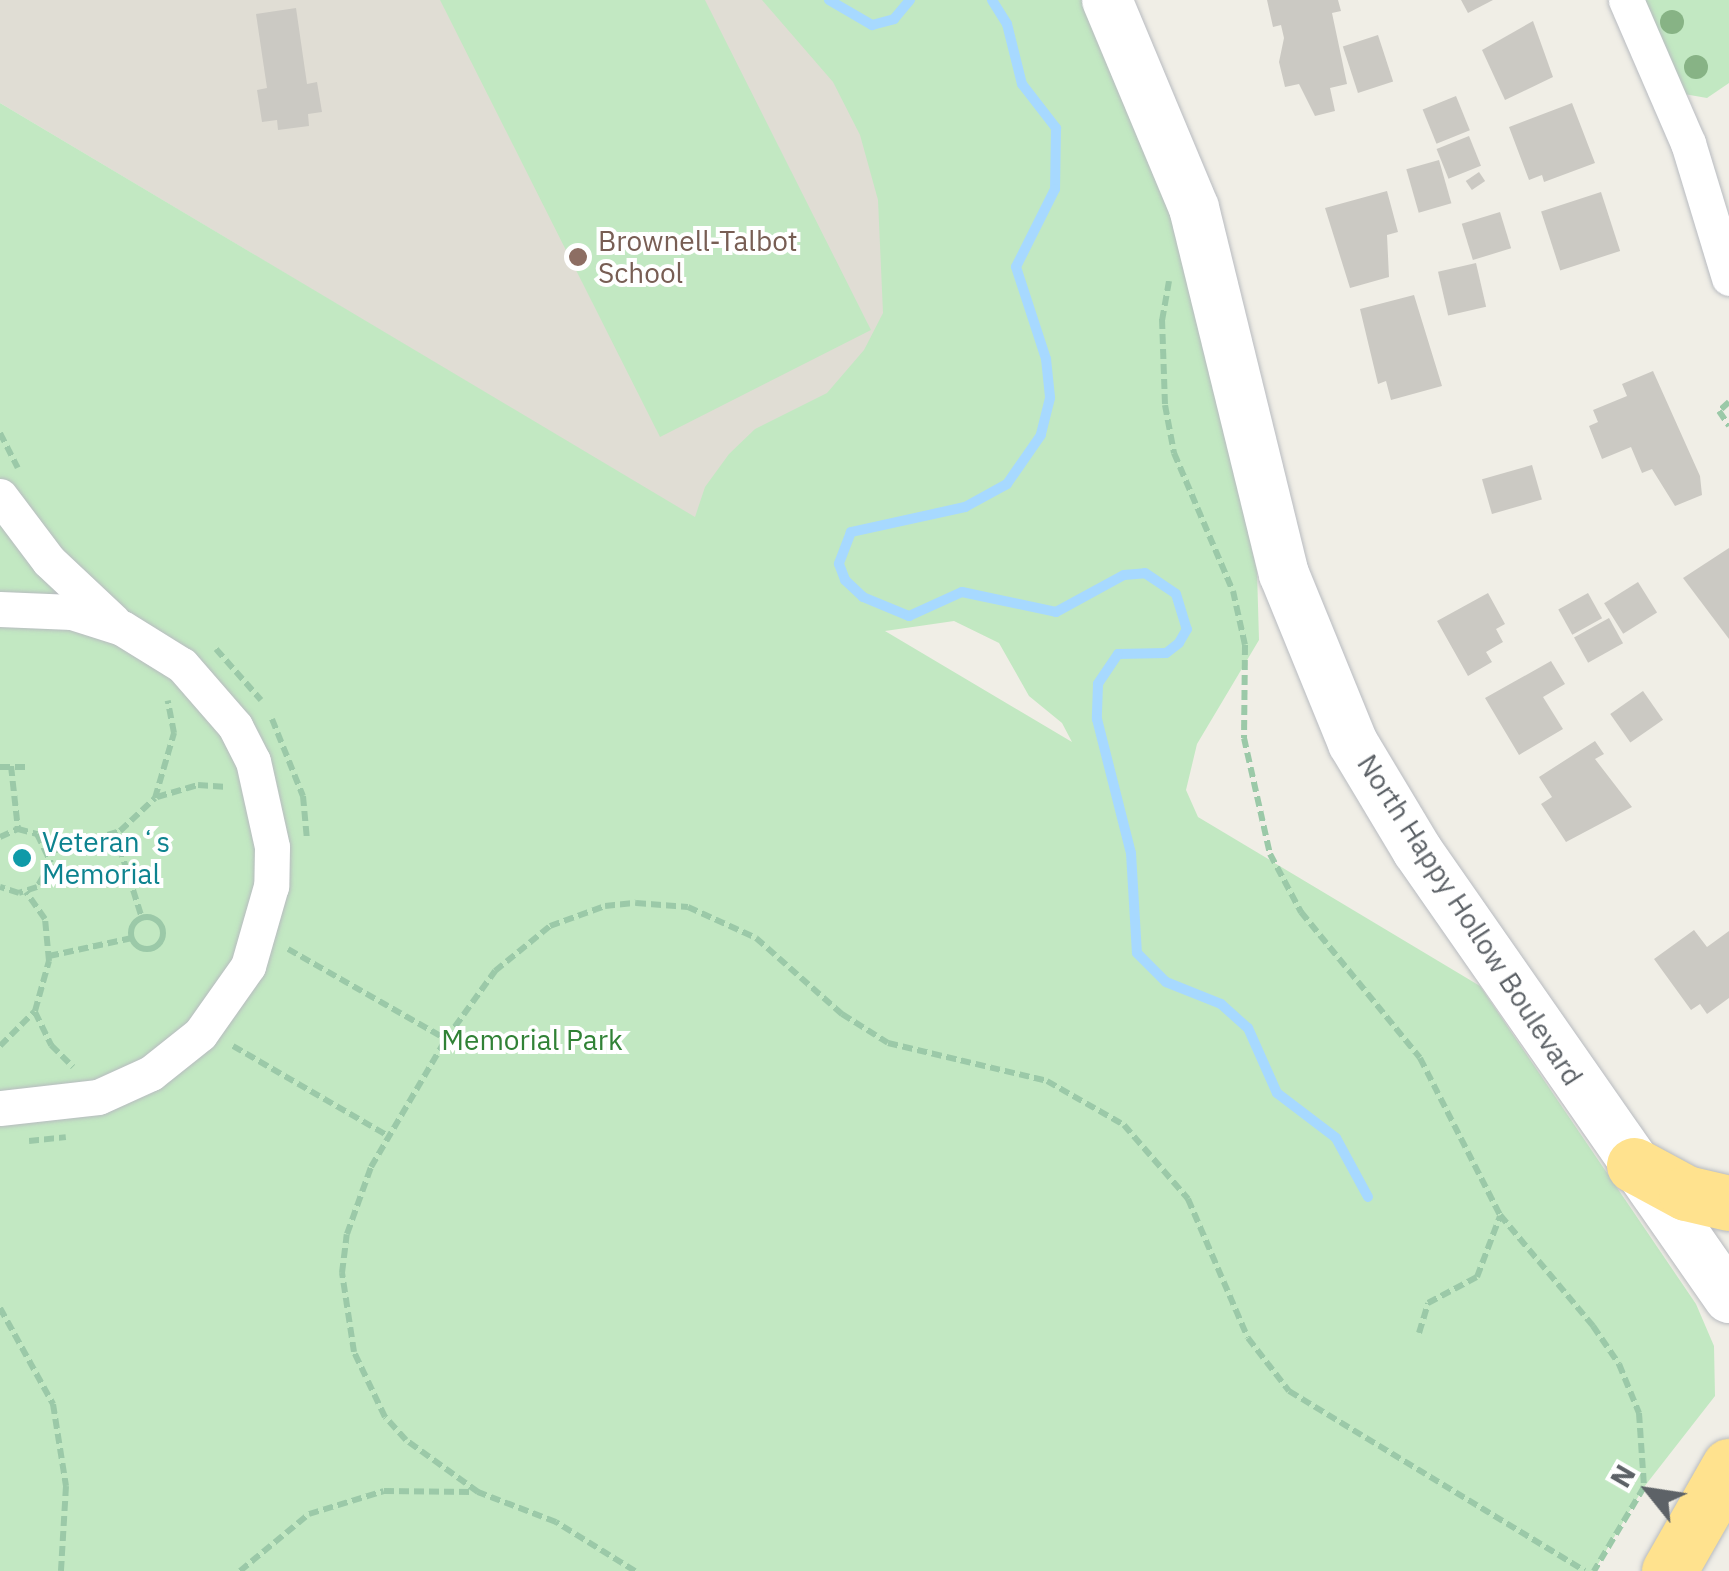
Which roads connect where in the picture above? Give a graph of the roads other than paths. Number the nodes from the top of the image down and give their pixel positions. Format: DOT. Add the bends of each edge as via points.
graph roads {
  1 [pos="1108,0"];
  2 [pos="1626,0"];
  3 [pos="1729,278"];
  4 [pos="11,485"];
  5 [pos="0,610"];
  6 [pos="122,628"];
  7 [pos="0,1108"];
  8 [pos="1634,1164"];
  9 [pos="1729,1202"];
  10 [pos="1729,1298"];
  11 [pos="1729,1466"];
  12 [pos="1668,1571"];
  1 -- 8 [label="street, North Happy Hollow Boulevard" via="1194,208 1232,343 1269,520 1315,660 1353,743 1416,850"];
  2 -- 3 [label="street" via="1688,143"];
  4 -- 6 [label="street" via="49,561"];
  5 -- 6 [label="street" via="72,612"];
  6 -- 7 [label="street" via="209,691 235,726 266,803 271,886 248,966 200,1034 152,1073 115,1089 58,1106"];
  8 -- 9 [label="highway" via="1686,1193"];
  8 -- 10 [label="street, North Happy Hollow Boulevard"];
  11 -- 12 [label="highway"];
}
